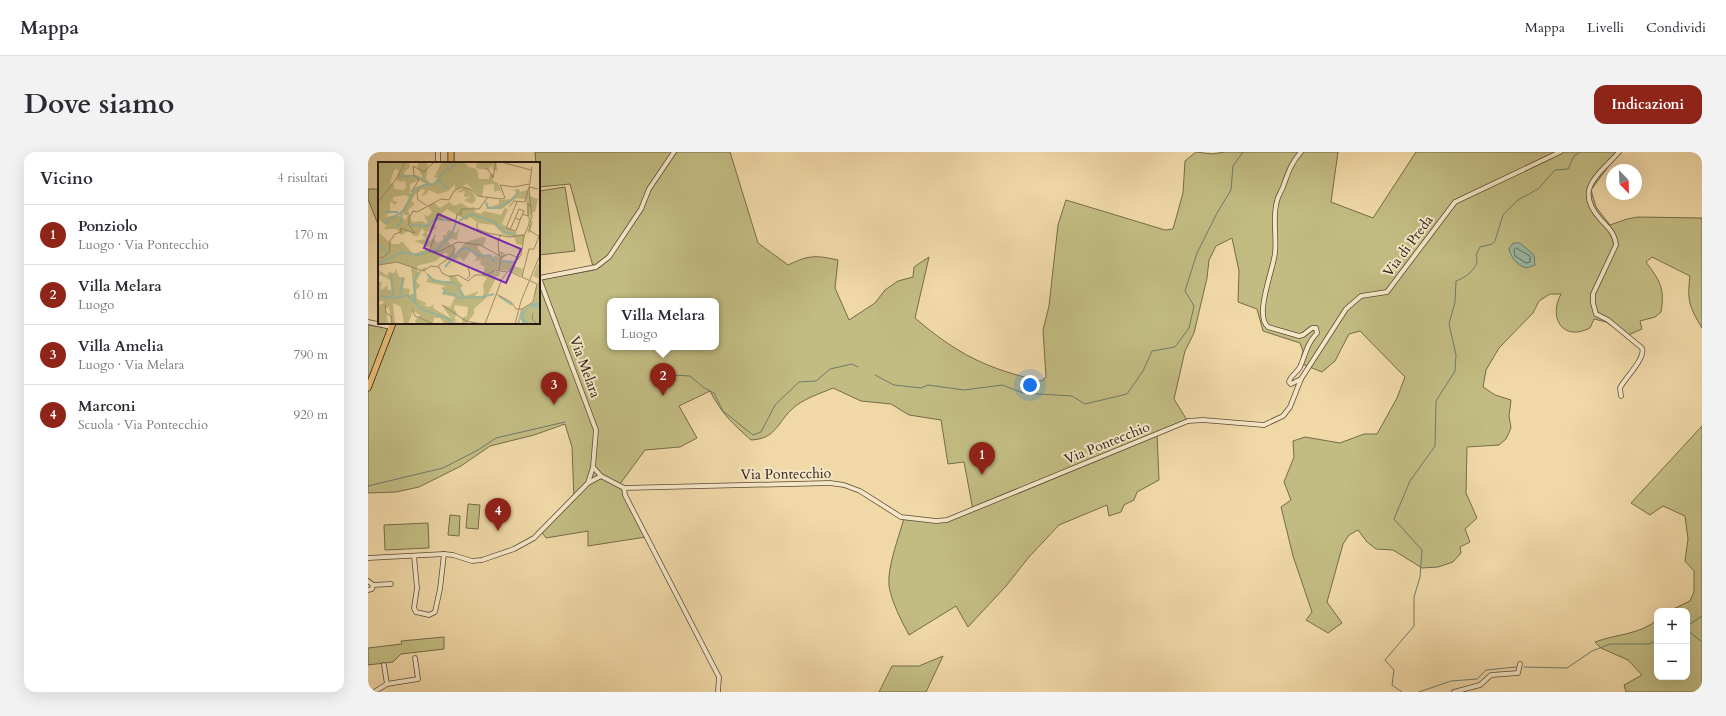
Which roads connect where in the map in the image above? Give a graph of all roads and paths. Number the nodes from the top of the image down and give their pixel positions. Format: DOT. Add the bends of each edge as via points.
graph roads {
  1 [pos="451,152"];
  2 [pos="674,152"];
  3 [pos="1301,152"];
  4 [pos="1560,152"];
  5 [pos="1619,152"];
  6 [pos="450,162"];
  7 [pos="540,278"];
  8 [pos="540,281"];
  9 [pos="368,322"];
  10 [pos="378,323"];
  11 [pos="392,325"];
  12 [pos="1301,379"];
  13 [pos="368,388"];
  14 [pos="1621,396"];
  15 [pos="592,467"];
  16 [pos="601,476"];
  17 [pos="588,483"];
  18 [pos="624,488"];
  19 [pos="444,554"];
  20 [pos="414,556"];
  21 [pos="368,558"];
  22 [pos="368,581"];
  23 [pos="391,584"];
  24 [pos="373,585"];
  25 [pos="368,590"];
  26 [pos="415,658"];
  27 [pos="1520,664"];
  28 [pos="384,665"];
  29 [pos="387,684"];
  30 [pos="374,692"];
  31 [pos="718,692"];
  32 [pos="1454,692"];
  1 -- 6 [label="main road"];
  2 -- 7 [label="street" via="649,189 641,209 606,260 590,269"];
  3 -- 12 [label="street" via="1289,168 1277,201 1274,220 1275,253 1263,305 1263,318 1264,324 1268,327 1299,336 1316,328 1317,333 1309,342 1300,367 1289,382 1291,384"];
  4 -- 12 [label="street, Via di Preda" via="1455,202 1387,292 1361,296 1346,308"];
  5 -- 14 [label="street" via="1589,186 1588,194 1590,206 1612,231 1616,245 1593,294 1596,314 1608,320 1642,348 1643,352 1641,359 1620,388"];
  8 -- 15 [label="street, Via Melara" via="596,430"];
  9 -- 10 [label="street"];
  11 -- 13 [label="main road"];
  12 -- 18 [label="street, Via Pontecchio" via="1290,407 1282,416 1264,425 1188,421 947,520 902,517 860,491 830,483"];
  15 -- 16 [label="street, Via Pontecchio"];
  15 -- 17 [label="street, Via Melara"];
  16 -- 17 [label="street"];
  16 -- 18 [label="street, Via Pontecchio"];
  17 -- 19 [label="street" via="534,538 514,548 482,560 472,561"];
  18 -- 31 [label="street" via="625,496 719,677"];
  19 -- 20 [label="street"];
  19 -- 20 [label="street" via="435,612 429,615 416,612 414,608 417,588"];
  20 -- 21 [label="street"];
  22 -- 24 [label="street"];
  23 -- 24 [label="street"];
  24 -- 25 [label="street" via="372,589"];
  26 -- 29 [label="street" via="418,679"];
  27 -- 32 [label="street" via="1518,673 1491,675 1480,685"];
  28 -- 29 [label="street"];
  29 -- 30 [label="street"];
}
